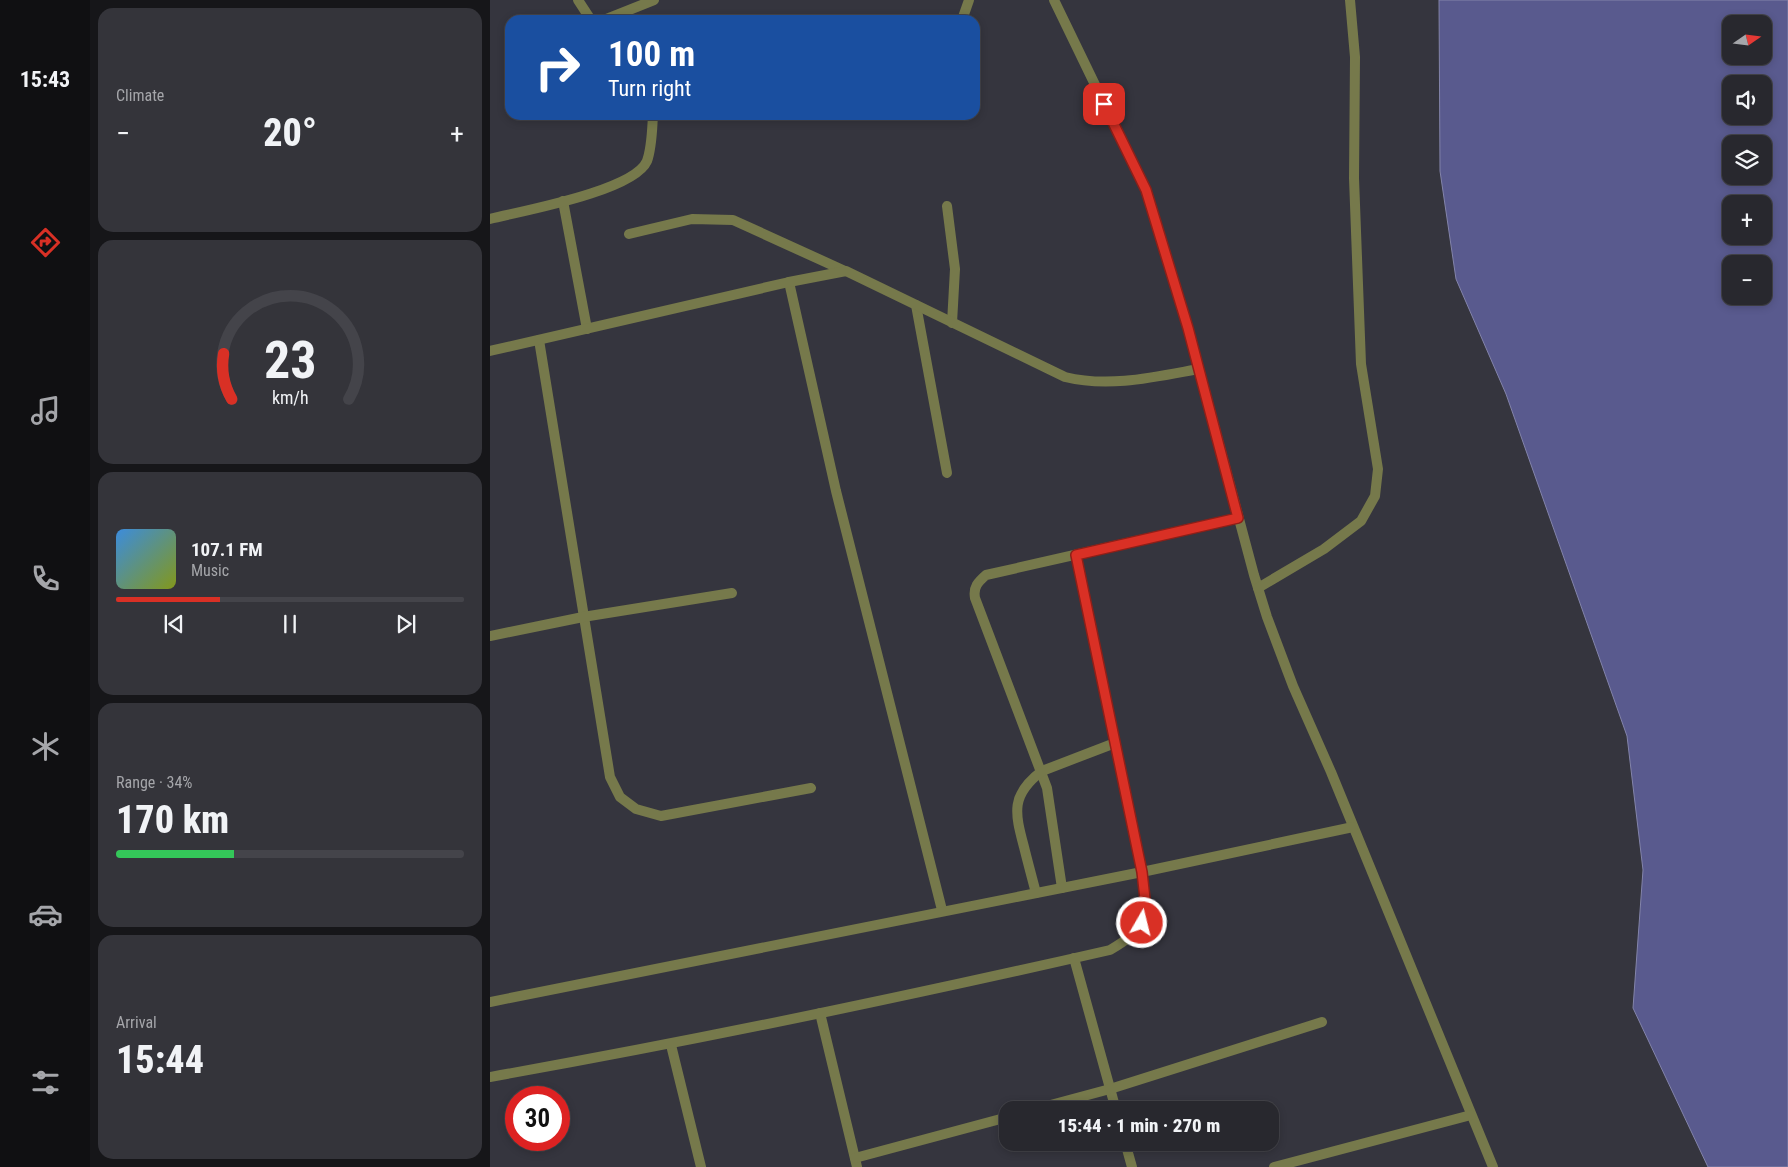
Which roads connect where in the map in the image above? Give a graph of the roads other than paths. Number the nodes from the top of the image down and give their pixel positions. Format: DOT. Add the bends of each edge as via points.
graph roads {
  1 [pos="578,0"];
  2 [pos="654,0"];
  3 [pos="969,0"];
  4 [pos="1054,0"];
  5 [pos="1350,0"];
  6 [pos="588,15"];
  7 [pos="616,15"];
  8 [pos="964,15"];
  9 [pos="653,120"];
  10 [pos="562,201"];
  11 [pos="946,206"];
  12 [pos="490,219"];
  13 [pos="629,234"];
  14 [pos="846,271"];
  15 [pos="789,282"];
  16 [pos="916,305"];
  17 [pos="952,322"];
  18 [pos="587,329"];
  19 [pos="539,340"];
  20 [pos="490,351"];
  21 [pos="1199,370"];
  22 [pos="947,473"];
  23 [pos="1238,518"];
  24 [pos="1076,555"];
  25 [pos="1258,588"];
  26 [pos="732,593"];
  27 [pos="583,617"];
  28 [pos="490,636"];
  29 [pos="1115,743"];
  30 [pos="1042,771"];
  31 [pos="811,788"];
  32 [pos="1353,827"];
  33 [pos="1142,872"];
  34 [pos="1062,888"];
  35 [pos="1036,893"];
  36 [pos="942,910"];
  37 [pos="1074,958"];
  38 [pos="490,1002"];
  39 [pos="820,1013"];
  40 [pos="1322,1022"];
  41 [pos="671,1045"];
  42 [pos="490,1077"];
  43 [pos="1110,1089"];
  44 [pos="1065,1101"];
  45 [pos="1113,1101"];
  46 [pos="1471,1115"];
  47 [pos="999,1120"];
  48 [pos="1128,1151"];
  49 [pos="856,1163"];
  50 [pos="701,1167"];
  51 [pos="1132,1167"];
  52 [pos="1274,1167"];
  53 [pos="1493,1167"];
  1 -- 6 [label="street"];
  2 -- 7 [label="street"];
  3 -- 8 [label="street"];
  4 -- 21 [label="street" via="1146,190"];
  5 -- 25 [label="street" via="1355,57 1354,178 1361,364 1378,469 1376,496 1361,521 1324,549"];
  9 -- 10 [label="street" via="646,162 628,179"];
  10 -- 12 [label="street"];
  10 -- 18 [label="street"];
  11 -- 17 [label="street" via="954,269"];
  13 -- 14 [label="street" via="692,219 733,220"];
  14 -- 15 [label="street"];
  14 -- 16 [label="street"];
  15 -- 18 [label="street"];
  15 -- 36 [label="street" via="836,491"];
  16 -- 17 [label="street"];
  16 -- 22 [label="street"];
  17 -- 21 [label="street" via="1065,377 1080,381 1144,379"];
  18 -- 19 [label="street"];
  19 -- 20 [label="street"];
  19 -- 27 [label="street"];
  21 -- 23 [label="street"];
  23 -- 24 [label="street"];
  23 -- 25 [label="street"];
  24 -- 29 [label="street"];
  24 -- 30 [label="street" via="986,575 974,591"];
  25 -- 32 [label="street" via="1293,686"];
  26 -- 27 [label="street"];
  27 -- 28 [label="street"];
  27 -- 31 [label="street" via="610,777 625,801 636,809 661,816"];
  29 -- 30 [label="street"];
  29 -- 33 [label="street"];
  30 -- 34 [label="street"];
  30 -- 35 [label="street" via="1019,795 1015,814"];
  32 -- 33 [label="street"];
  32 -- 46 [label="street"];
  33 -- 34 [label="street"];
  33 -- 37 [label="street" via="1146,908 1142,923 1130,938 1110,950"];
  34 -- 35 [label="street"];
  35 -- 36 [label="street"];
  36 -- 38 [label="street"];
  37 -- 39 [label="street"];
  37 -- 43 [label="street"];
  39 -- 41 [label="street"];
  39 -- 49 [label="street"];
  40 -- 43 [label="street"];
  41 -- 42 [label="street"];
  41 -- 50 [label="street"];
  43 -- 44 [label="street"];
  43 -- 45 [label="street"];
  46 -- 52 [label="street"];
  46 -- 53 [label="street"];
  47 -- 49 [label="street"];
  48 -- 51 [label="street"];
}
